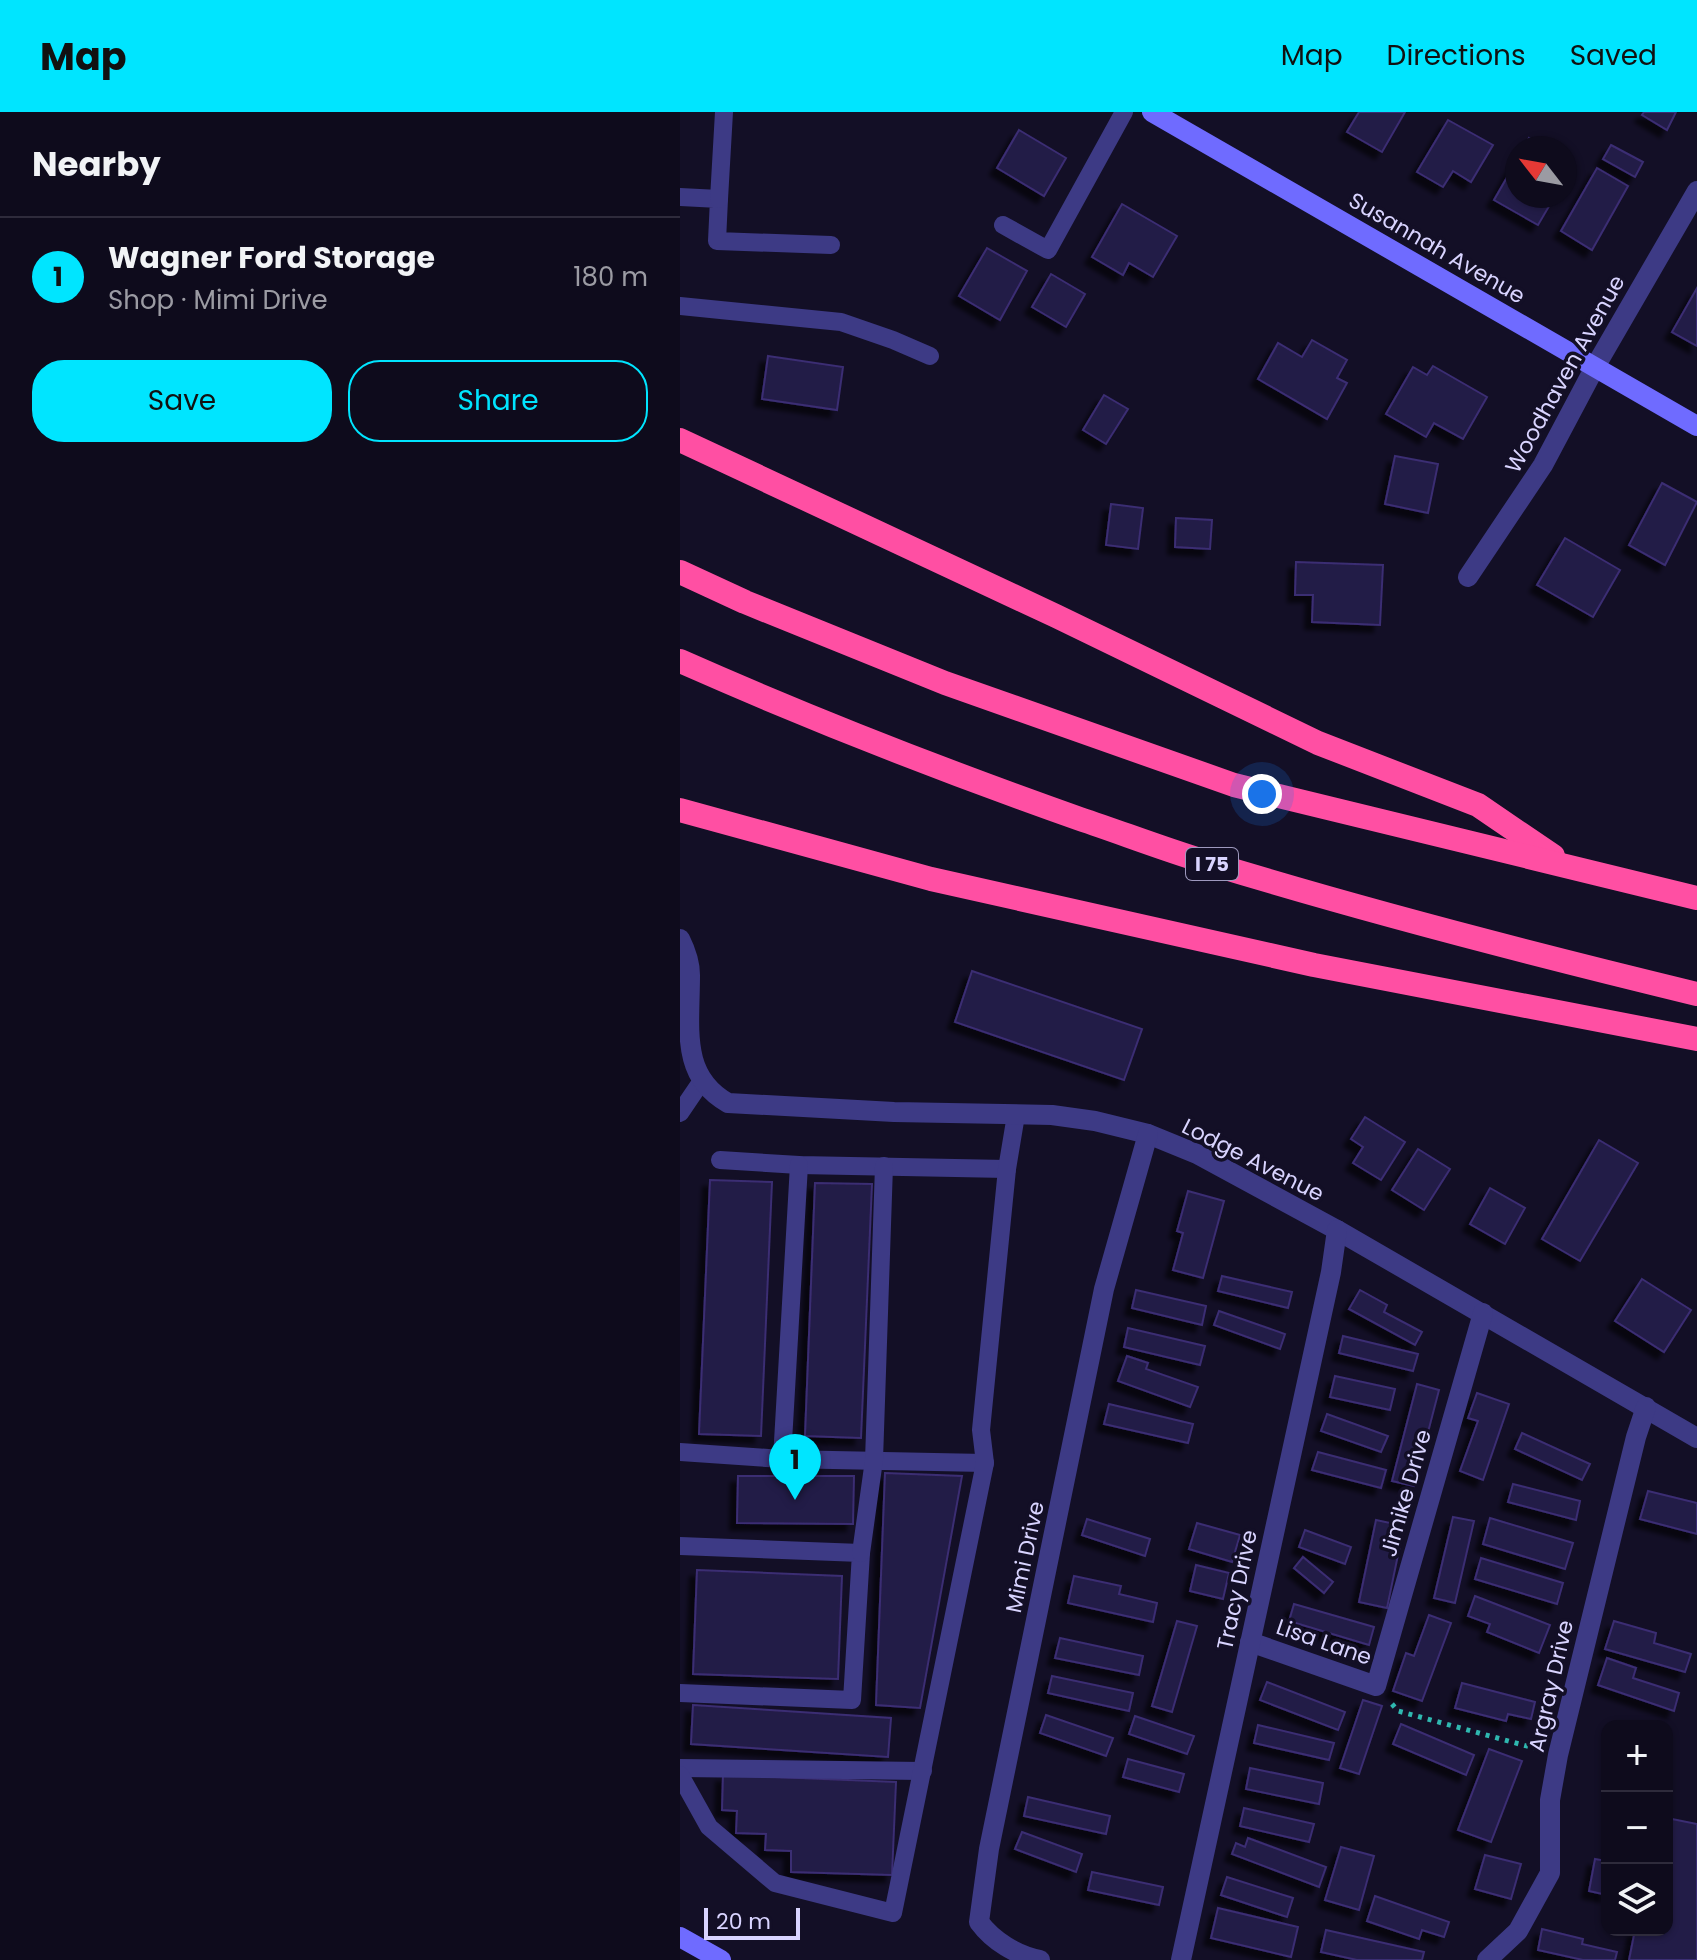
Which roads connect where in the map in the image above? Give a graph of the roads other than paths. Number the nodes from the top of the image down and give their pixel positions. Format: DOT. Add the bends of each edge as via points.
graph roads {
  1 [pos="724,112"];
  2 [pos="1124,112"];
  3 [pos="1152,112"];
  4 [pos="1697,191"];
  5 [pos="680,197"];
  6 [pos="719,199"];
  7 [pos="1003,225"];
  8 [pos="831,245"];
  9 [pos="680,306"];
  10 [pos="930,356"];
  11 [pos="1595,367"];
  12 [pos="1697,426"];
  13 [pos="680,440"];
  14 [pos="680,572"];
  15 [pos="1468,577"];
  16 [pos="680,661"];
  17 [pos="680,810"];
  18 [pos="1569,866"];
  19 [pos="1697,898"];
  20 [pos="680,939"];
  21 [pos="1697,994"];
  22 [pos="1697,1039"];
  23 [pos="699,1085"];
  24 [pos="680,1113"];
  25 [pos="1016,1115"];
  26 [pos="1148,1134"];
  27 [pos="720,1160"];
  28 [pos="799,1165"];
  29 [pos="884,1166"];
  30 [pos="1007,1169"];
  31 [pos="1337,1230"];
  32 [pos="1483,1313"];
  33 [pos="1646,1407"];
  34 [pos="1697,1438"];
  35 [pos="680,1452"];
  36 [pos="782,1459"];
  37 [pos="874,1460"];
  38 [pos="985,1463"];
  39 [pos="680,1546"];
  40 [pos="861,1553"];
  41 [pos="1250,1642"];
  42 [pos="1376,1686"];
  43 [pos="680,1693"];
  44 [pos="680,1768"];
  45 [pos="923,1771"];
  46 [pos="680,1775"];
  47 [pos="680,1937"];
  48 [pos="721,1960"];
  49 [pos="1040,1960"];
  50 [pos="1181,1960"];
  51 [pos="1487,1960"];
  1 -- 6 [label="lane"];
  2 -- 7 [label="lane" via="1048,250"];
  3 -- 11 [label="street, Susannah Avenue"];
  4 -- 11 [label="street, Woodhaven Avenue"];
  5 -- 6 [label="lane"];
  6 -- 8 [label="lane" via="717,241"];
  9 -- 10 [label="lane" via="841,322"];
  11 -- 12 [label="street, Susannah Avenue"];
  11 -- 15 [label="street, Woodhaven Avenue" via="1543,465"];
  13 -- 18 [label="highway" via="1318,743 1478,805"];
  14 -- 18 [label="highway" via="945,683 1234,785"];
  16 -- 21 [label="highway, I 75" via="921,762 1202,861 1375,913"];
  17 -- 22 [label="highway" via="977,890 1314,965"];
  18 -- 19 [label="highway"];
  20 -- 23 [label="street" via="691,973 684,1060"];
  23 -- 24 [label="lane"];
  23 -- 25 [label="street, Lodge Avenue" via="728,1103"];
  25 -- 26 [label="street, Lodge Avenue" via="1095,1121"];
  25 -- 30 [label="lane"];
  26 -- 31 [label="street, Lodge Avenue" via="1197,1154"];
  26 -- 49 [label="street, Mimi Drive" via="1104,1289 989,1849 979,1922 1012,1949"];
  27 -- 28 [label="lane"];
  28 -- 29 [label="lane"];
  28 -- 36 [label="lane"];
  29 -- 30 [label="lane"];
  29 -- 37 [label="lane"];
  30 -- 38 [label="lane" via="981,1430"];
  31 -- 32 [label="street, Lodge Avenue"];
  31 -- 41 [label="street, Tracy Drive"];
  32 -- 33 [label="street, Lodge Avenue"];
  32 -- 42 [label="street, Jimike Drive"];
  33 -- 34 [label="street, Lodge Avenue"];
  33 -- 51 [label="street, Argray Drive" via="1558,1755 1550,1800 1550,1873 1518,1931"];
  35 -- 36 [label="lane"];
  36 -- 37 [label="lane"];
  37 -- 38 [label="lane"];
  37 -- 40 [label="lane"];
  38 -- 45 [label="lane"];
  39 -- 40 [label="lane"];
  40 -- 43 [label="lane" via="852,1700"];
  41 -- 42 [label="street, Lisa Lane"];
  41 -- 50 [label="street, Tracy Drive"];
  44 -- 45 [label="lane"];
  45 -- 46 [label="lane" via="893,1913 775,1883 709,1827"];
  47 -- 48 [label="street"];
}
